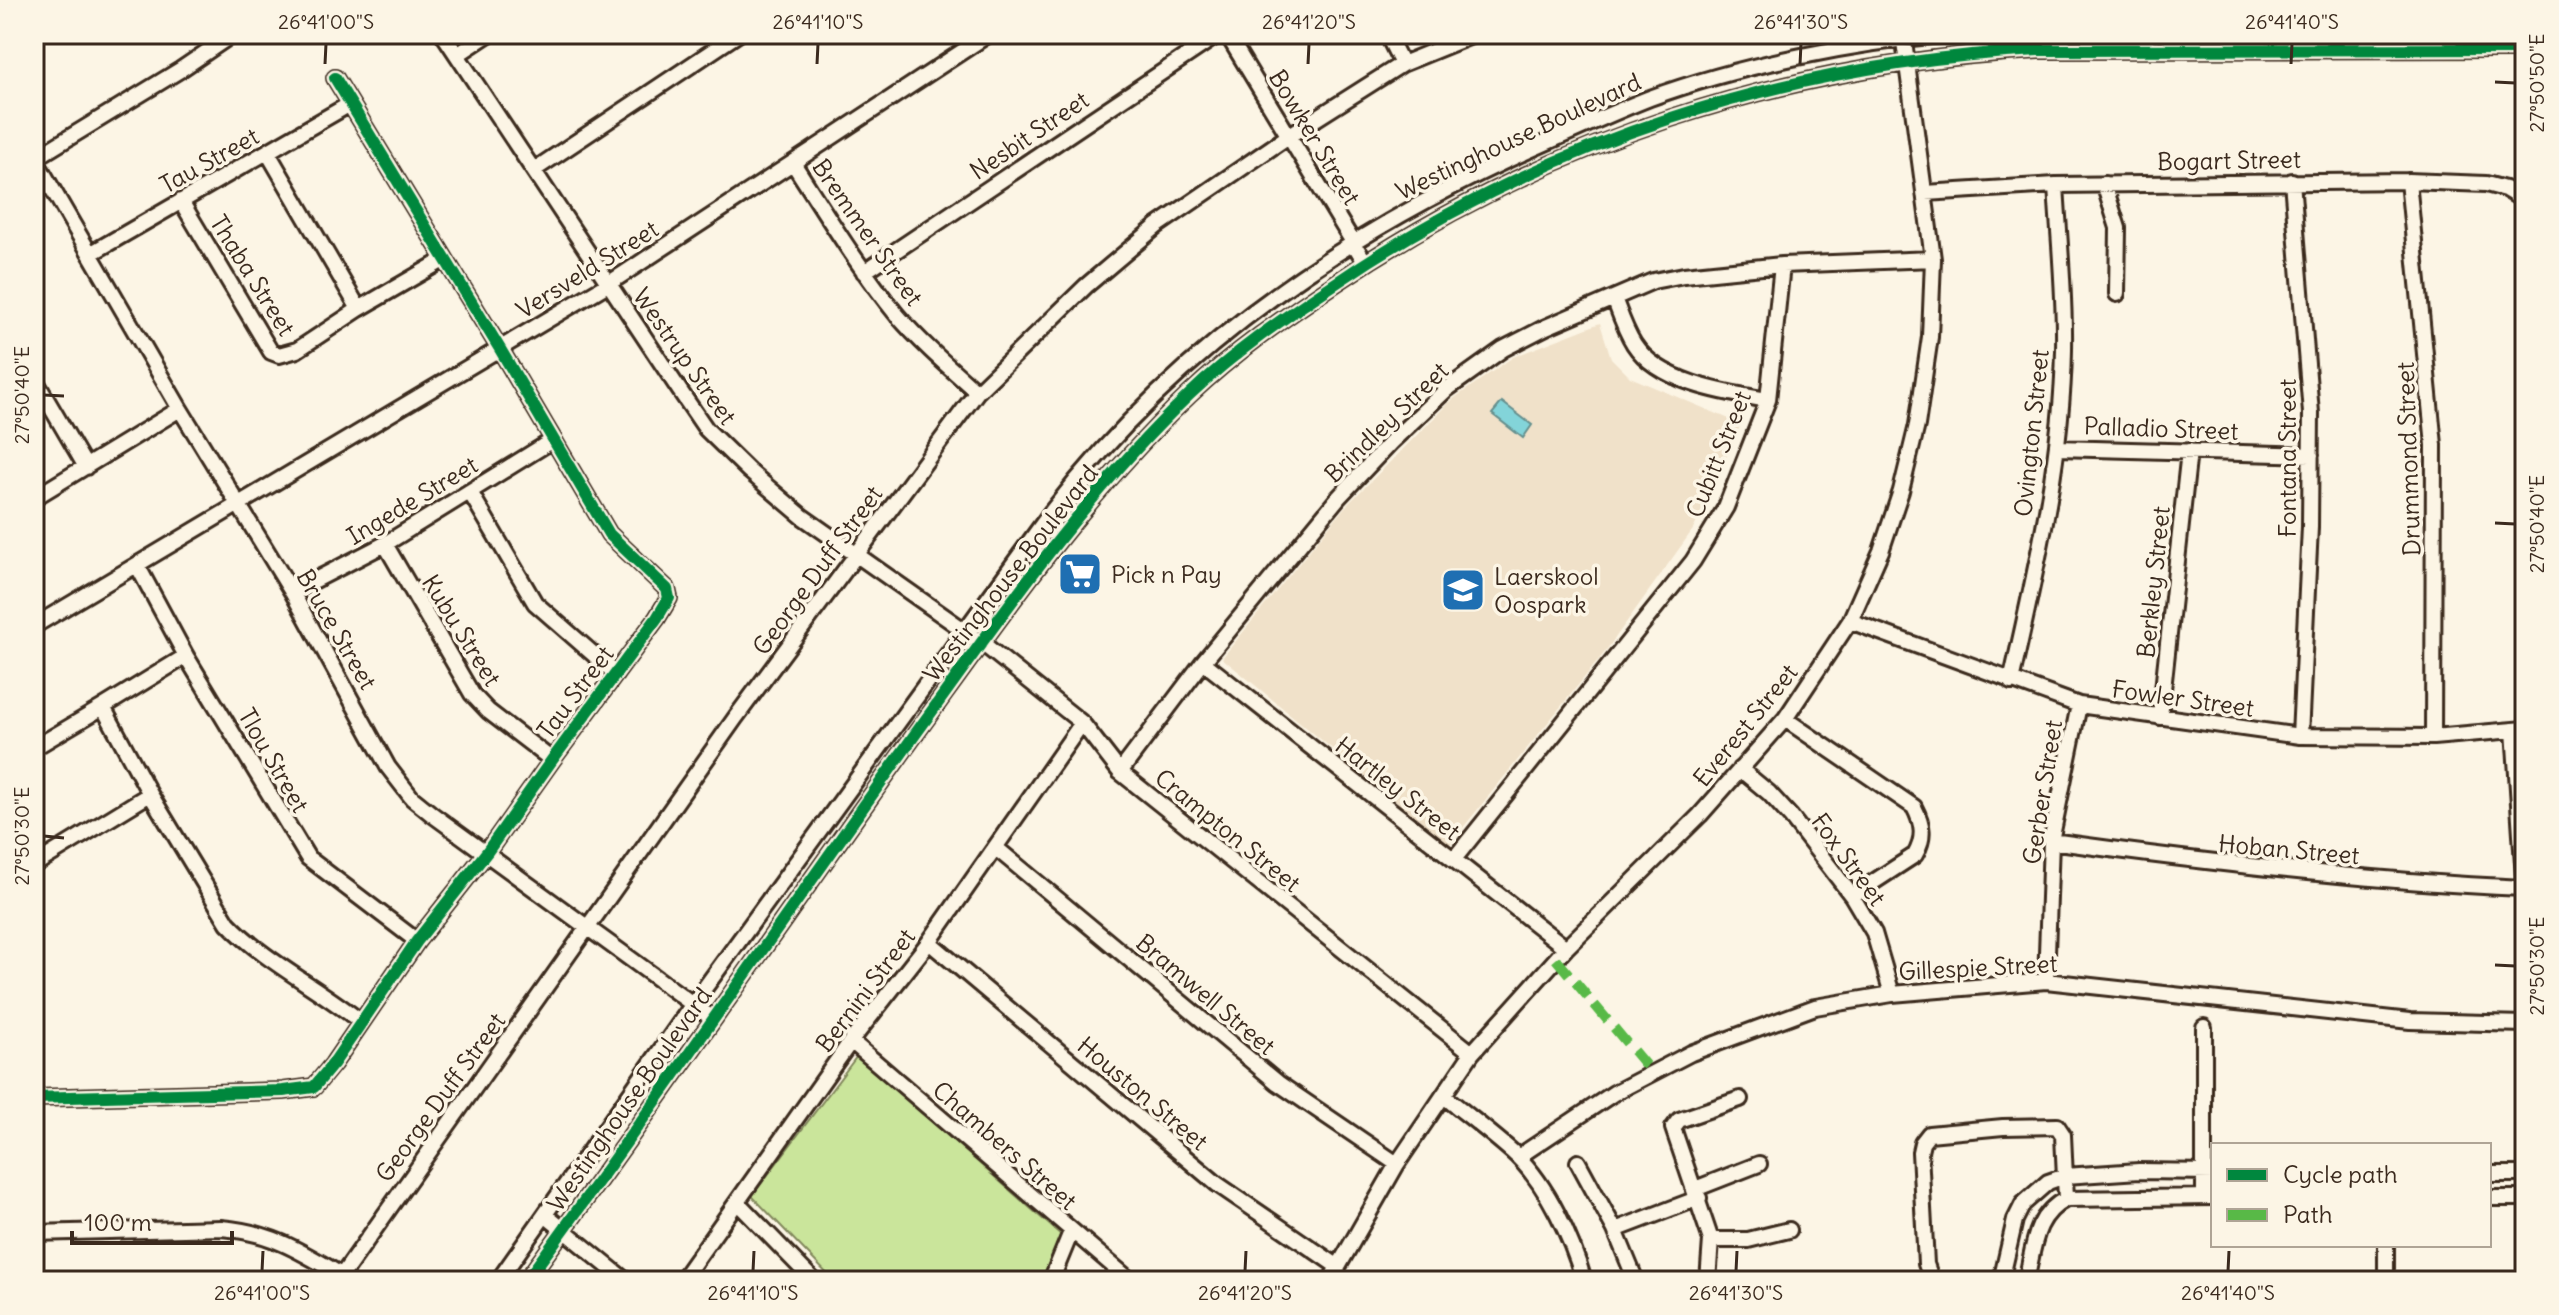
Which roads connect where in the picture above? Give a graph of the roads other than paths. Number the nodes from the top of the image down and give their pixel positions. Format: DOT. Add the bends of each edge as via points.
graph roads {
  1 [pos="233,34"];
  2 [pos="443,34"];
  3 [pos="489,34"];
  4 [pos="738,34"];
  5 [pos="989,34"];
  6 [pos="1219,34"];
  7 [pos="1227,34"];
  8 [pos="1387,34"];
  9 [pos="1476,34"];
  10 [pos="1951,34"];
  11 [pos="2329,34"];
  12 [pos="1904,36"];
  13 [pos="2525,49"];
  14 [pos="2330,50"];
  15 [pos="457,55"];
  16 [pos="1907,63"];
  17 [pos="1402,64"];
  18 [pos="335,78"];
  19 [pos="350,104"];
  20 [pos="1290,135"];
  21 [pos="268,153"];
  22 [pos="34,159"];
  23 [pos="793,163"];
  24 [pos="534,170"];
  25 [pos="2292,181"];
  26 [pos="2408,181"];
  27 [pos="2104,184"];
  28 [pos="2056,185"];
  29 [pos="1925,193"];
  30 [pos="181,201"];
  31 [pos="2525,205"];
  32 [pos="1352,242"];
  33 [pos="90,254"];
  34 [pos="445,259"];
  35 [pos="1933,259"];
  36 [pos="1365,262"];
  37 [pos="1782,265"];
  38 [pos="864,272"];
  39 [pos="608,284"];
  40 [pos="2117,294"];
  41 [pos="1614,298"];
  42 [pos="359,309"];
  43 [pos="500,349"];
  44 [pos="34,378"];
  45 [pos="977,392"];
  46 [pos="1768,400"];
  47 [pos="180,409"];
  48 [pos="553,440"];
  49 [pos="2057,448"];
  50 [pos="2189,451"];
  51 [pos="2311,455"];
  52 [pos="86,467"];
  53 [pos="470,492"];
  54 [pos="34,498"];
  55 [pos="238,505"];
  56 [pos="385,544"];
  57 [pos="857,553"];
  58 [pos="137,565"];
  59 [pos="292,592"];
  60 [pos="1850,621"];
  61 [pos="34,626"];
  62 [pos="966,632"];
  63 [pos="982,643"];
  64 [pos="186,656"];
  65 [pos="1203,662"];
  66 [pos="616,674"];
  67 [pos="2011,682"];
  68 [pos="2079,705"];
  69 [pos="103,707"];
  70 [pos="2160,717"];
  71 [pos="1785,719"];
  72 [pos="1082,723"];
  73 [pos="2520,729"];
  74 [pos="2300,736"];
  75 [pos="2433,737"];
  76 [pos="34,748"];
  77 [pos="552,760"];
  78 [pos="1740,769"];
  79 [pos="1120,772"];
  80 [pos="150,794"];
  81 [pos="2051,841"];
  82 [pos="996,848"];
  83 [pos="487,852"];
  84 [pos="1454,859"];
  85 [pos="34,865"];
  86 [pos="2524,891"];
  87 [pos="1852,896"];
  88 [pos="589,927"];
  89 [pos="417,941"];
  90 [pos="929,942"];
  91 [pos="1566,948"];
  92 [pos="2046,981"];
  93 [pos="1892,994"];
  94 [pos="693,1004"];
  95 [pos="713,1019"];
  96 [pos="361,1022"];
  97 [pos="2525,1024"];
  98 [pos="2204,1027"];
  99 [pos="851,1041"];
  100 [pos="1472,1053"];
  101 [pos="1444,1096"];
  102 [pos="34,1098"];
  103 [pos="1740,1099"];
  104 [pos="1518,1157"];
  105 [pos="1578,1162"];
  106 [pos="1397,1164"];
  107 [pos="1759,1164"];
  108 [pos="2209,1172"];
  109 [pos="2491,1174"];
  110 [pos="2525,1174"];
  111 [pos="2065,1176"];
  112 [pos="1697,1194"];
  113 [pos="2208,1197"];
  114 [pos="2491,1198"];
  115 [pos="2525,1198"];
  116 [pos="2066,1199"];
  117 [pos="738,1203"];
  118 [pos="545,1215"];
  119 [pos="564,1230"];
  120 [pos="1615,1230"];
  121 [pos="1789,1230"];
  122 [pos="1071,1232"];
  123 [pos="34,1233"];
  124 [pos="1711,1240"];
  125 [pos="2386,1247"];
  126 [pos="1337,1266"];
  127 [pos="339,1278"];
  128 [pos="498,1281"];
  129 [pos="526,1281"];
  130 [pos="626,1281"];
  131 [pos="681,1281"];
  132 [pos="814,1281"];
  133 [pos="1051,1281"];
  134 [pos="1131,1281"];
  135 [pos="1330,1281"];
  136 [pos="1584,1281"];
  137 [pos="1636,1281"];
  138 [pos="1708,1281"];
  139 [pos="1932,1281"];
  140 [pos="2001,1281"];
  141 [pos="2026,1281"];
  142 [pos="2386,1281"];
  1 -- 22 [label="street"];
  2 -- 15 [label="street, Westrup Street"];
  3 -- 15 [label="street"];
  4 -- 24 [label="street"];
  5 -- 23 [label="street, Versveld Street"];
  6 -- 38 [label="street, Nesbit Street"];
  7 -- 20 [label="street, Bowker Street"];
  8 -- 17 [label="street"];
  9 -- 17 [label="street, George Duff Street"];
  10 -- 12 [label="street, Westinghouse Boulevard"];
  11 -- 14 [label="street"];
  12 -- 16 [label="street, Everest Street"];
  12 -- 32 [label="street, Westinghouse Boulevard" via="1732,73 1653,97 1441,191"];
  13 -- 14 [label="street, Westinghouse Boulevard"];
  14 -- 16 [label="street, Westinghouse Boulevard" via="2038,50"];
  15 -- 24 [label="street, Westrup Street"];
  16 -- 29 [label="street, Everest Street"];
  16 -- 36 [label="street, Westinghouse Boulevard" via="1755,93 1614,137 1513,179"];
  17 -- 20 [label="street, George Duff Street"];
  18 -- 19 [label="street, Tau Street"];
  19 -- 21 [label="street, Tau Street"];
  19 -- 34 [label="street, Tau Street"];
  20 -- 32 [label="street, Bowker Street"];
  20 -- 45 [label="street, George Duff Street" via="1145,236"];
  21 -- 30 [label="street, Tau Street"];
  21 -- 42 [label="street"];
  22 -- 33 [label="street, Bruce Street"];
  23 -- 38 [label="street, Bremmer Street"];
  23 -- 39 [label="street, Versveld Street"];
  24 -- 39 [label="street, Westrup Street"];
  25 -- 26 [label="street, Bogart Street"];
  25 -- 27 [label="street, Bogart Street"];
  25 -- 51 [label="street, Fontana Street"];
  26 -- 31 [label="street, Bogart Street" via="2486,184 2505,189"];
  26 -- 75 [label="street, Drummond Street" via="2434,445"];
  27 -- 28 [label="street, Bogart Street"];
  27 -- 40 [label="street" via="2118,228"];
  28 -- 29 [label="street, Bogart Street"];
  28 -- 49 [label="street, Ovington Street" via="2064,349"];
  29 -- 35 [label="street, Everest Street"];
  30 -- 33 [label="street, Tau Street"];
  30 -- 42 [label="street, Thaba Street" via="271,352 297,350"];
  32 -- 36 [label="street, Bowker Street"];
  32 -- 62 [label="street, Westinghouse Boulevard" via="1253,312 1127,424 1052,511"];
  33 -- 47 [label="street, Bruce Street"];
  34 -- 42 [label="street"];
  34 -- 43 [label="street, Tau Street"];
  35 -- 37 [label="street, Brindley Street"];
  35 -- 60 [label="street, Everest Street" via="1930,337 1917,425 1891,521"];
  36 -- 63 [label="street, Westinghouse Boulevard" via="1260,336 1186,398 1081,511"];
  37 -- 41 [label="street, Brindley Street" via="1668,278"];
  37 -- 46 [label="street, Cubitt Street"];
  38 -- 45 [label="street, Bremmer Street" via="925,345"];
  39 -- 43 [label="street, Versveld Street"];
  39 -- 57 [label="street, Westrup Street" via="724,449 803,517"];
  41 -- 46 [label="street" via="1634,344 1657,366 1714,390"];
  41 -- 65 [label="street, Brindley Street" via="1503,349 1447,389 1338,498"];
  43 -- 48 [label="street, Tau Street"];
  43 -- 55 [label="street, Versveld Street"];
  44 -- 52 [label="street"];
  45 -- 57 [label="street, George Duff Street"];
  46 -- 84 [label="street, Cubitt Street" via="1726,507 1693,561"];
  47 -- 52 [label="street"];
  47 -- 55 [label="street, Bruce Street"];
  48 -- 53 [label="street, Ingede Street"];
  48 -- 66 [label="street, Tau Street" via="609,534 669,593"];
  49 -- 50 [label="street, Palladio Street"];
  49 -- 67 [label="street, Ovington Street"];
  50 -- 51 [label="street, Palladio Street"];
  50 -- 70 [label="street, Berkley Street"];
  51 -- 74 [label="street, Fontana Street"];
  52 -- 54 [label="street"];
  53 -- 56 [label="street, Ingede Street"];
  53 -- 66 [label="street" via="535,603"];
  55 -- 58 [label="street, Versveld Street"];
  55 -- 59 [label="street, Bruce Street"];
  56 -- 59 [label="street, Ingede Street"];
  56 -- 77 [label="street, Kubu Street" via="472,694"];
  57 -- 62 [label="street, Westrup Street"];
  57 -- 88 [label="street, George Duff Street"];
  58 -- 61 [label="street, Versveld Street"];
  58 -- 64 [label="street, Tlou Street"];
  59 -- 83 [label="street, Bruce Street" via="398,782 433,815"];
  60 -- 67 [label="street, Fowler Street"];
  60 -- 71 [label="street, Everest Street"];
  62 -- 63 [label="street, Crampton Street"];
  62 -- 94 [label="street, Westinghouse Boulevard"];
  63 -- 72 [label="street, Crampton Street"];
  63 -- 95 [label="street, Westinghouse Boulevard"];
  64 -- 69 [label="street"];
  64 -- 89 [label="street, Tlou Street" via="308,858"];
  65 -- 79 [label="street, Brindley Street"];
  65 -- 84 [label="street, Hartley Street"];
  66 -- 77 [label="street, Tau Street"];
  67 -- 68 [label="street, Fowler Street"];
  68 -- 70 [label="street, Fowler Street"];
  68 -- 81 [label="street, Gerber Street"];
  69 -- 76 [label="street"];
  69 -- 80 [label="street"];
  70 -- 74 [label="street, Fowler Street"];
  71 -- 78 [label="street, Everest Street"];
  71 -- 87 [label="street" via="1914,807 1920,819 1923,832 1915,855"];
  72 -- 79 [label="street, Crampton Street"];
  72 -- 82 [label="street, Bernini Street"];
  73 -- 75 [label="street, Fowler Street"];
  73 -- 86 [label="street"];
  74 -- 75 [label="street, Fowler Street"];
  77 -- 83 [label="street, Tau Street"];
  78 -- 87 [label="street, Fox Street" via="1791,817"];
  78 -- 91 [label="street, Everest Street"];
  79 -- 100 [label="street, Crampton Street"];
  80 -- 85 [label="street"];
  80 -- 96 [label="street" via="228,923"];
  81 -- 86 [label="street, Hoban Street" via="2234,866"];
  81 -- 92 [label="street, Gerber Street"];
  82 -- 90 [label="street, Bernini Street"];
  82 -- 106 [label="street, Bramwell Street" via="1278,1083"];
  83 -- 88 [label="street, Bruce Street"];
  83 -- 89 [label="street, Tau Street"];
  84 -- 91 [label="street, Hartley Street"];
  87 -- 93 [label="street, Fox Street" via="1874,933"];
  88 -- 94 [label="street, Bruce Street"];
  88 -- 127 [label="street, George Duff Street"];
  89 -- 96 [label="street, Tau Street"];
  90 -- 99 [label="street, Bernini Street"];
  90 -- 126 [label="street, Houston Street" via="1217,1184"];
  91 -- 100 [label="street, Everest Street"];
  92 -- 93 [label="street, Gillespie Street"];
  92 -- 97 [label="street, Gillespie Street" via="2410,1021"];
  93 -- 104 [label="street, Gillespie Street" via="1815,1007 1691,1053 1614,1093"];
  94 -- 95 [label="street, Bruce Street"];
  94 -- 118 [label="street, Westinghouse Boulevard"];
  95 -- 119 [label="street, Westinghouse Boulevard"];
  96 -- 102 [label="street, Tau Street" via="314,1087"];
  98 -- 108 [label="street"];
  99 -- 117 [label="street, Bernini Street"];
  99 -- 122 [label="street, Chambers Street"];
  100 -- 101 [label="street, Everest Street"];
  101 -- 104 [label="street"];
  101 -- 106 [label="street, Everest Street"];
  103 -- 112 [label="street" via="1674,1125"];
  104 -- 136 [label="street" via="1574,1246"];
  105 -- 120 [label="street"];
  106 -- 126 [label="street, Everest Street"];
  107 -- 112 [label="street"];
  108 -- 111 [label="street"];
  108 -- 113 [label="street"];
  109 -- 110 [label="street"];
  111 -- 116 [label="street"];
  111 -- 139 [label="street" via="2063,1135 2050,1124 1939,1132 1925,1138 1920,1152 1923,1221"];
  111 -- 140 [label="street" via="2048,1182 2023,1204"];
  112 -- 120 [label="street"];
  112 -- 124 [label="street"];
  113 -- 116 [label="street"];
  114 -- 115 [label="street"];
  116 -- 141 [label="street" via="2042,1217"];
  117 -- 131 [label="street, Bernini Street"];
  117 -- 132 [label="street"];
  118 -- 119 [label="street"];
  118 -- 128 [label="street, Westinghouse Boulevard"];
  119 -- 129 [label="street, Westinghouse Boulevard"];
  119 -- 130 [label="street"];
  120 -- 137 [label="street"];
  121 -- 124 [label="street" via="1748,1240"];
  122 -- 133 [label="street"];
  122 -- 134 [label="street, Chambers Street"];
  123 -- 127 [label="street" via="242,1229 287,1243"];
  124 -- 138 [label="street"];
  125 -- 142 [label="street"];
  126 -- 135 [label="street, Everest Street"];
}
